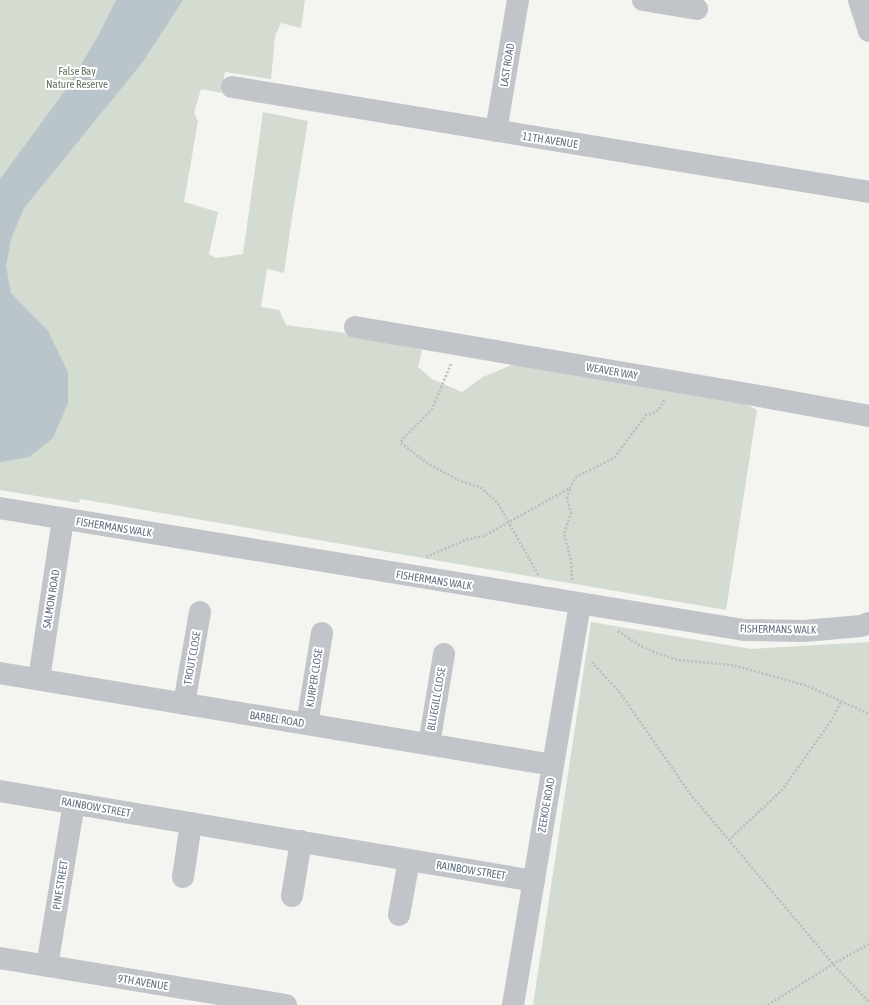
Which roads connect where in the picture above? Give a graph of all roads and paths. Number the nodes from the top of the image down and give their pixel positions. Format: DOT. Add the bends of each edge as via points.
graph roads {
  1 [pos="518,0"];
  2 [pos="643,0"];
  3 [pos="697,9"];
  4 [pos="232,87"];
  5 [pos="496,131"];
  6 [pos="869,192"];
  7 [pos="355,327"];
  8 [pos="458,345"];
  9 [pos="672,381"];
  10 [pos="869,416"];
  11 [pos="570,488"];
  12 [pos="0,508"];
  13 [pos="63,519"];
  14 [pos="509,524"];
  15 [pos="422,559"];
  16 [pos="541,579"];
  17 [pos="572,582"];
  18 [pos="580,604"];
  19 [pos="200,612"];
  20 [pos="869,623"];
  21 [pos="613,627"];
  22 [pos="322,633"];
  23 [pos="444,654"];
  24 [pos="590,660"];
  25 [pos="0,673"];
  26 [pos="39,679"];
  27 [pos="842,702"];
  28 [pos="184,704"];
  29 [pos="869,714"];
  30 [pos="307,724"];
  31 [pos="428,744"];
  32 [pos="553,765"];
  33 [pos="0,791"];
  34 [pos="74,803"];
  35 [pos="191,823"];
  36 [pos="729,840"];
  37 [pos="301,842"];
  38 [pos="409,860"];
  39 [pos="182,877"];
  40 [pos="534,881"];
  41 [pos="292,896"];
  42 [pos="400,915"];
  43 [pos="869,944"];
  44 [pos="0,958"];
  45 [pos="833,964"];
  46 [pos="47,966"];
  47 [pos="869,1002"];
  48 [pos="286,1005"];
  49 [pos="513,1005"];
  50 [pos="768,1005"];
  1 -- 5 [label="street, LAST ROAD"];
  2 -- 3 [label="street"];
  4 -- 5 [label="street, 11TH AVENUE"];
  5 -- 6 [label="street, 11TH AVENUE"];
  7 -- 8 [label="street, WEAVER WAY"];
  8 -- 9 [label="street, WEAVER WAY"];
  8 -- 14 [label="path" via="432,409 400,442 427,463 460,481 480,487 497,502"];
  9 -- 10 [label="street, WEAVER WAY"];
  9 -- 11 [label="path" via="660,408 655,413 646,415 614,458 576,477"];
  11 -- 14 [label="path"];
  11 -- 17 [label="path" via="567,499 571,513 564,534 571,560"];
  12 -- 13 [label="street, FISHERMANS WALK"];
  13 -- 18 [label="street, FISHERMANS WALK"];
  13 -- 26 [label="street, SALMON ROAD"];
  14 -- 15 [label="path" via="484,536 468,538"];
  14 -- 16 [label="path"];
  18 -- 20 [label="street, FISHERMANS WALK" via="744,630 804,631 861,626"];
  18 -- 32 [label="street, ZEEKOE ROAD"];
  19 -- 28 [label="street, TROUT CLOSE"];
  21 -- 27 [label="path" via="639,645 678,660 732,665 753,670 810,687"];
  22 -- 30 [label="street, KURPER CLOSE"];
  23 -- 31 [label="street, BLUEGILL CLOSE"];
  24 -- 36 [label="path" via="620,694 691,795"];
  25 -- 26 [label="street, BARBEL ROAD"];
  26 -- 28 [label="street, BARBEL ROAD"];
  27 -- 29 [label="path"];
  27 -- 36 [label="path" via="782,790"];
  28 -- 30 [label="street, BARBEL ROAD"];
  30 -- 31 [label="street, BARBEL ROAD"];
  31 -- 32 [label="street, BARBEL ROAD"];
  32 -- 40 [label="street, ZEEKOE ROAD"];
  33 -- 34 [label="street, RAINBOW STREET"];
  34 -- 35 [label="street, RAINBOW STREET"];
  34 -- 46 [label="street, PINE STREET"];
  35 -- 37 [label="street, RAINBOW STREET"];
  35 -- 39 [label="street"];
  36 -- 45 [label="path"];
  37 -- 38 [label="street, RAINBOW STREET"];
  37 -- 41 [label="street"];
  38 -- 40 [label="street, RAINBOW STREET"];
  38 -- 42 [label="street"];
  40 -- 49 [label="street, ZEEKOE ROAD"];
  43 -- 45 [label="path"];
  44 -- 46 [label="street, 9TH AVENUE"];
  45 -- 47 [label="path"];
  45 -- 50 [label="path"];
  46 -- 48 [label="street, 9TH AVENUE"];
}
